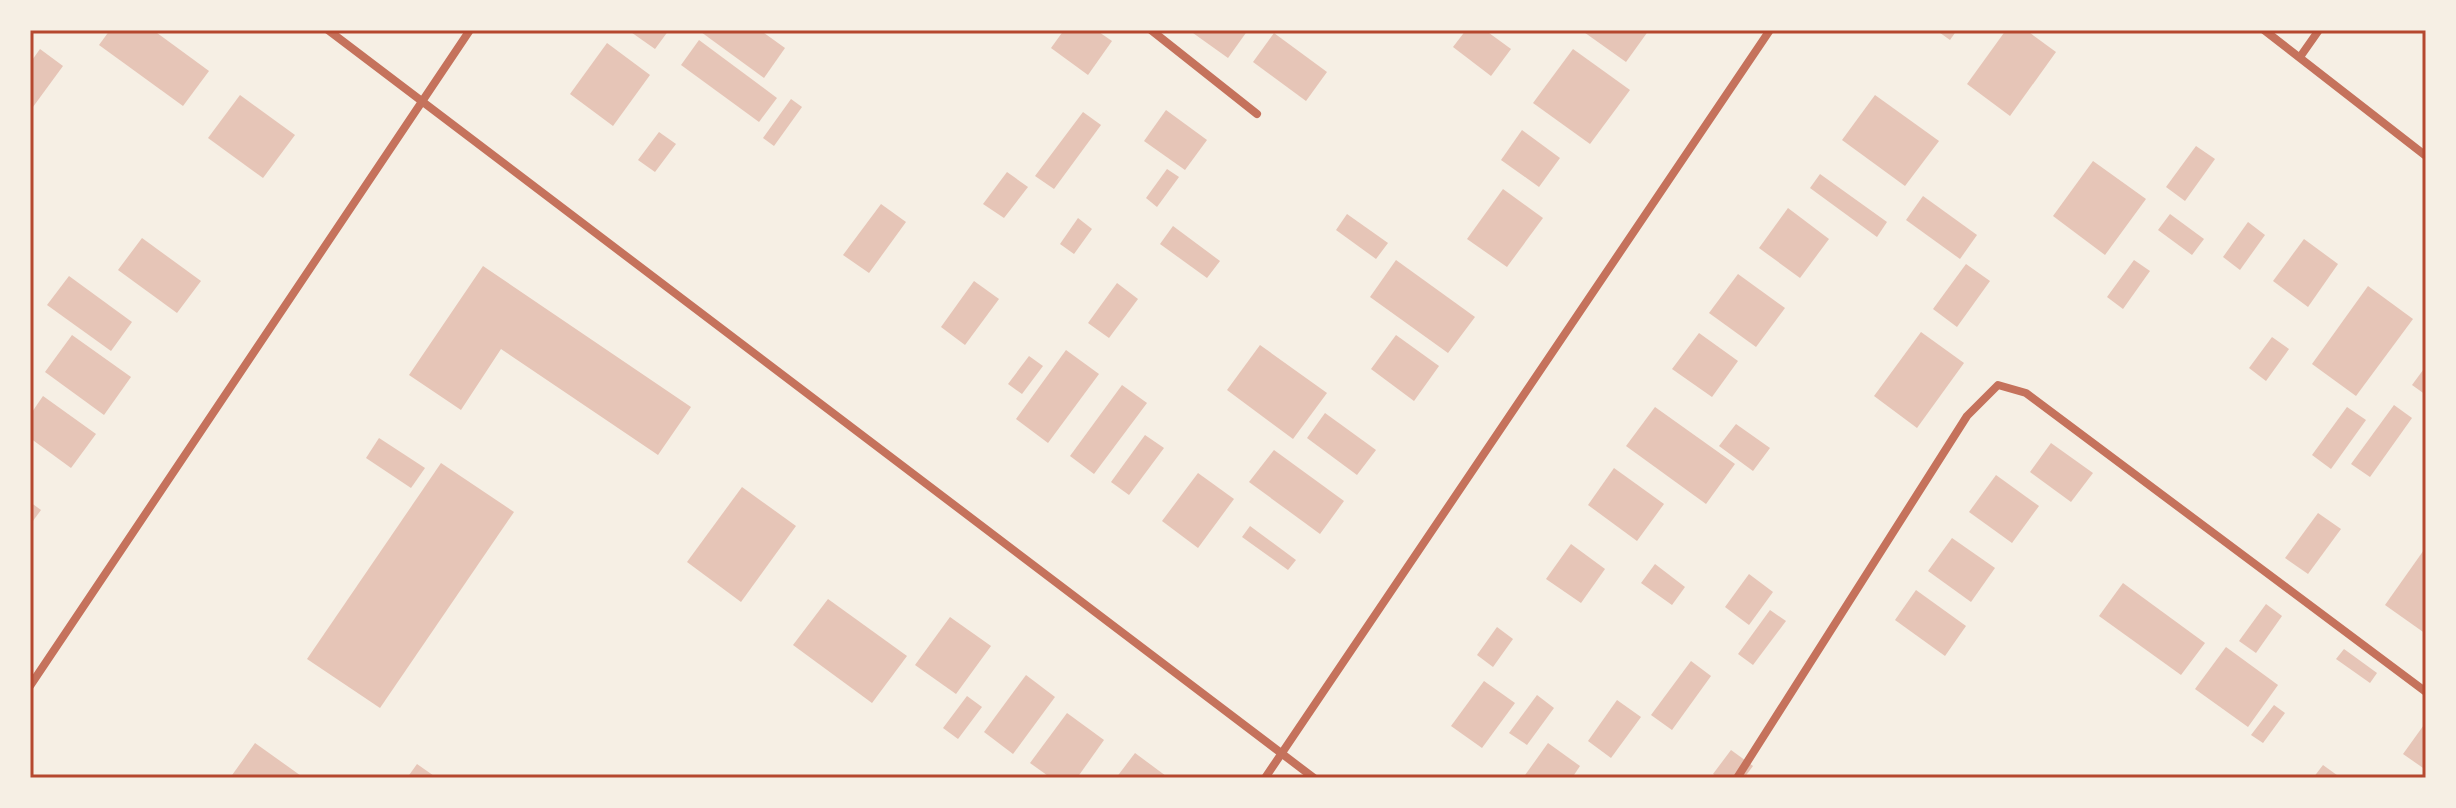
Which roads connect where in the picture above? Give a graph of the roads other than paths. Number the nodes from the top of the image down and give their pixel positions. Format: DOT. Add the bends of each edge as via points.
graph roads {
  1 [pos="328,30"];
  2 [pos="470,30"];
  3 [pos="1151,30"];
  4 [pos="1770,30"];
  5 [pos="2264,30"];
  6 [pos="2319,30"];
  7 [pos="2300,57"];
  8 [pos="424,102"];
  9 [pos="1257,114"];
  10 [pos="2426,156"];
  11 [pos="30,686"];
  12 [pos="2426,692"];
  13 [pos="1281,753"];
  14 [pos="1265,778"];
  15 [pos="1314,778"];
  16 [pos="1737,778"];
  1 -- 8 [label="street"];
  2 -- 8 [label="street"];
  3 -- 9 [label="street"];
  4 -- 13 [label="street"];
  5 -- 7 [label="street"];
  6 -- 7 [label="street"];
  7 -- 10 [label="street"];
  8 -- 11 [label="street"];
  8 -- 13 [label="street"];
  12 -- 16 [label="street" via="2026,393 1998,385 1967,416"];
  13 -- 14 [label="street"];
  13 -- 15 [label="street"];
}
